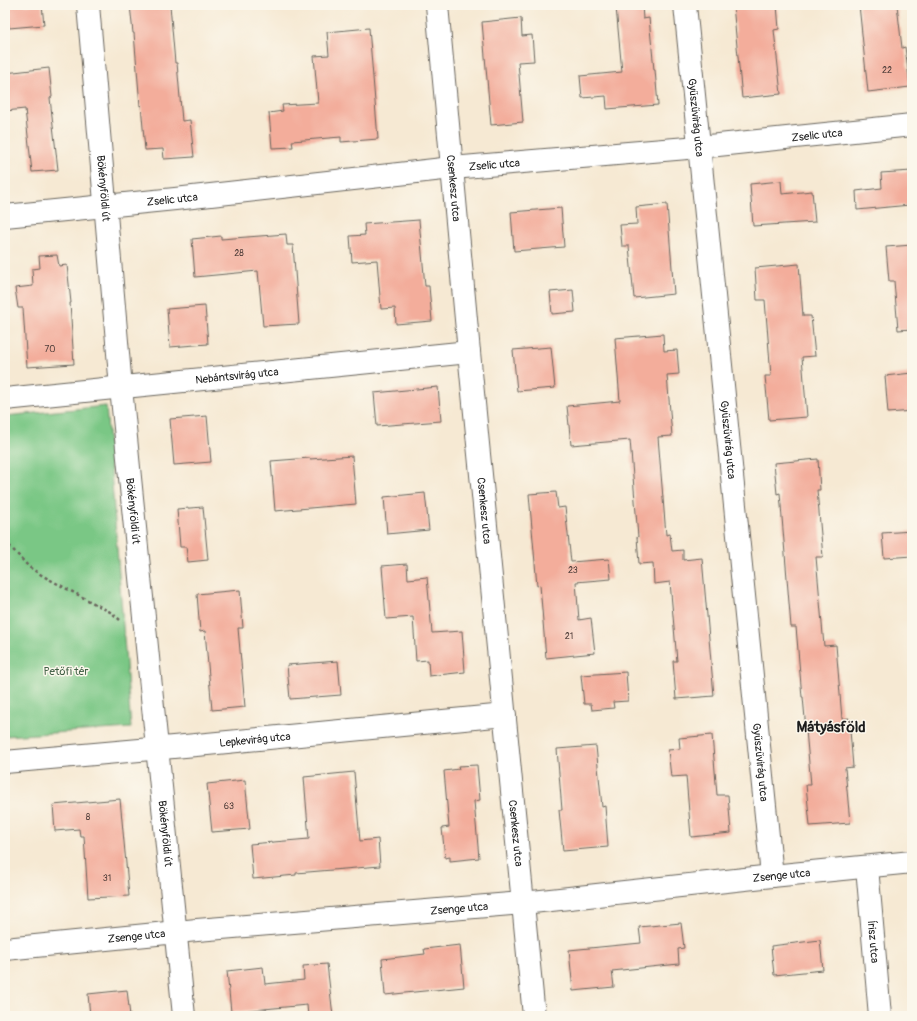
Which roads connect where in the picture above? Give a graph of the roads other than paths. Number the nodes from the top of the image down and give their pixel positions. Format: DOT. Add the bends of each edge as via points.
graph roads {
  1 [pos="88,5"];
  2 [pos="437,5"];
  3 [pos="685,5"];
  4 [pos="912,124"];
  5 [pos="699,147"];
  6 [pos="452,168"];
  7 [pos="105,206"];
  8 [pos="5,216"];
  9 [pos="469,352"];
  10 [pos="121,388"];
  11 [pos="5,399"];
  12 [pos="505,715"];
  13 [pos="158,748"];
  14 [pos="5,762"];
  15 [pos="912,862"];
  16 [pos="867,867"];
  17 [pos="772,876"];
  18 [pos="523,903"];
  19 [pos="175,932"];
  20 [pos="5,949"];
  21 [pos="184,1016"];
  22 [pos="534,1016"];
  23 [pos="880,1016"];
  1 -- 7 [label="street, Bökényföldi út"];
  2 -- 6 [label="street, Csenkesz utca"];
  3 -- 5 [label="street, Gyűszűvirág utca"];
  4 -- 5 [label="street, Zselic utca"];
  5 -- 6 [label="street, Zselic utca"];
  5 -- 17 [label="street, Gyűszűvirág utca"];
  6 -- 7 [label="street, Zselic utca"];
  6 -- 9 [label="street, Csenkesz utca"];
  7 -- 8 [label="street, Zselic utca"];
  7 -- 10 [label="street, Bökényföldi út"];
  9 -- 10 [label="street, Nebántsvirág utca"];
  9 -- 12 [label="street, Csenkesz utca"];
  10 -- 11 [label="street, Nebántsvirág utca"];
  10 -- 13 [label="street, Bökényföldi út"];
  12 -- 13 [label="street, Lepkevirág utca"];
  12 -- 18 [label="street, Csenkesz utca"];
  13 -- 14 [label="street, Lepkevirág utca"];
  13 -- 19 [label="street, Bökényföldi út"];
  15 -- 16 [label="street, Zsenge utca"];
  16 -- 17 [label="street, Zsenge utca"];
  16 -- 23 [label="street, Írisz utca"];
  17 -- 18 [label="street, Zsenge utca"];
  18 -- 19 [label="street, Zsenge utca"];
  18 -- 22 [label="street, Csenkesz utca"];
  19 -- 20 [label="street, Zsenge utca"];
  19 -- 21 [label="street, Bökényföldi út"];
}
